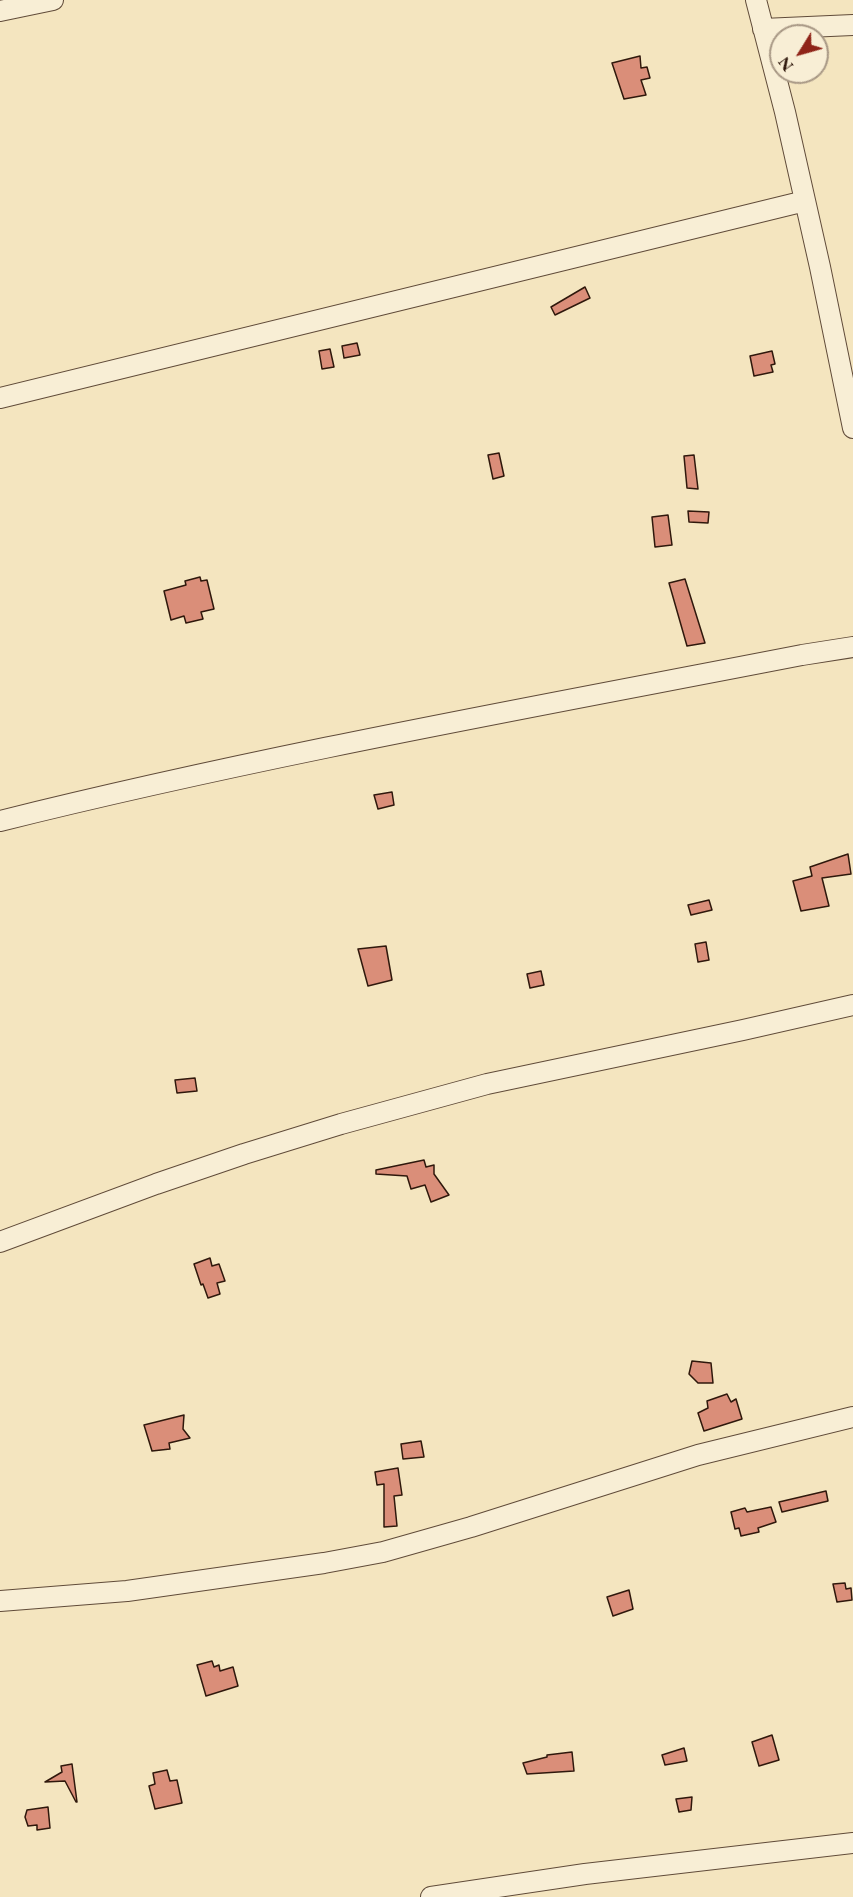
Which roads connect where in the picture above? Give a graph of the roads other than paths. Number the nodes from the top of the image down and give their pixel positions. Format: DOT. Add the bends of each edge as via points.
graph roads {
  1 [pos="53,0"];
  2 [pos="756,0"];
  3 [pos="0,11"];
  4 [pos="853,25"];
  5 [pos="763,29"];
  6 [pos="805,201"];
  7 [pos="0,398"];
  8 [pos="853,428"];
  9 [pos="853,648"];
  10 [pos="0,820"];
  11 [pos="853,1005"];
  12 [pos="0,1242"];
  13 [pos="853,1417"];
  14 [pos="0,1601"];
  15 [pos="853,1843"];
  16 [pos="431,1897"];
  1 -- 3 [label="street"];
  2 -- 5 [label="street"];
  4 -- 5 [label="street"];
  5 -- 6 [label="street"];
  6 -- 7 [label="street"];
  6 -- 8 [label="street"];
  9 -- 10 [label="street" via="394,735"];
  11 -- 12 [label="street" via="488,1084 341,1124 156,1184"];
  13 -- 14 [label="street" via="698,1455 383,1552 127,1591"];
  15 -- 16 [label="street" via="585,1874"];
}
